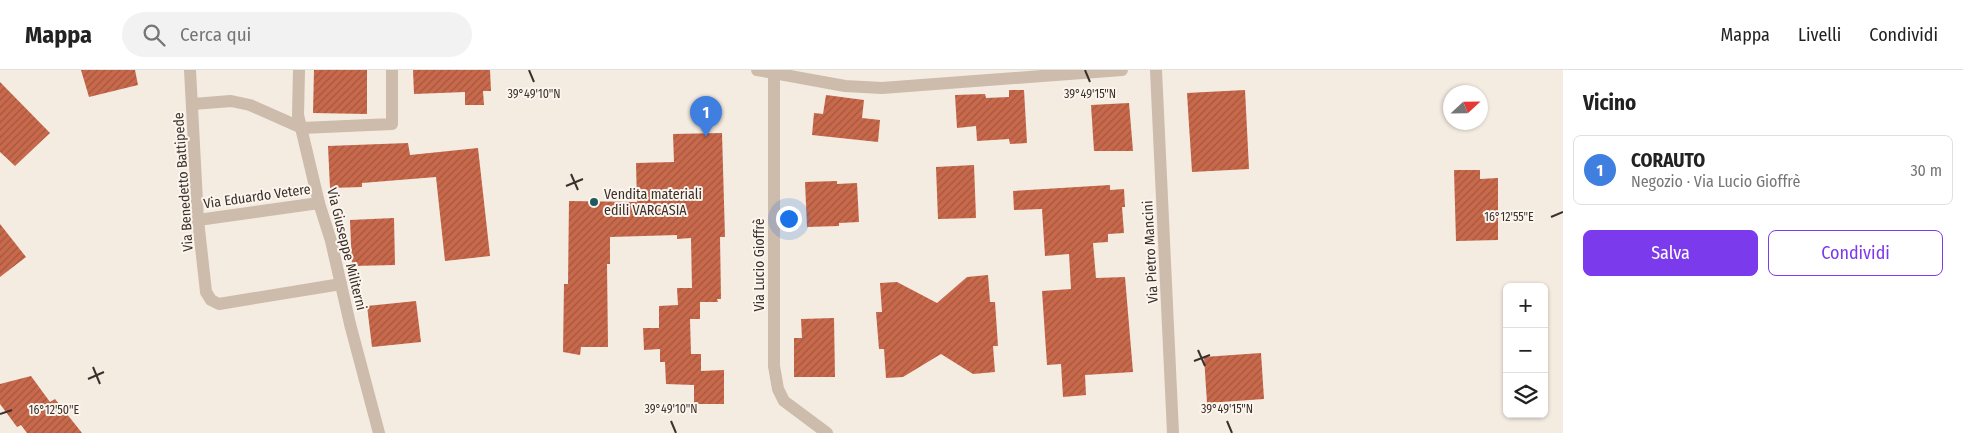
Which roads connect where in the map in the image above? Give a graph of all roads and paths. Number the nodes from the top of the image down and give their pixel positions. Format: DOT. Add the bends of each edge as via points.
graph roads {
  1 [pos="190,70"];
  2 [pos="298,70"];
  3 [pos="392,70"];
  4 [pos="757,70"];
  5 [pos="1122,70"];
  6 [pos="1156,70"];
  7 [pos="774,72"];
  8 [pos="193,104"];
  9 [pos="302,128"];
  10 [pos="319,203"];
  11 [pos="198,220"];
  12 [pos="341,284"];
  13 [pos="379,433"];
  14 [pos="826,433"];
  15 [pos="1174,433"];
  1 -- 8 [label="street, Via Benedetto Battipede"];
  2 -- 9 [label="street, Via Giuseppe Militerni" via="298,115"];
  3 -- 9 [label="street" via="392,124"];
  4 -- 7 [label="street"];
  5 -- 7 [label="street" via="882,88 845,86"];
  6 -- 15 [label="street, Via Pietro Mancini"];
  7 -- 14 [label="street, Via Lucio Gioffrè" via="774,366 778,390 784,401"];
  8 -- 9 [label="street" via="250,104"];
  8 -- 11 [label="street, Via Benedetto Battipede"];
  9 -- 10 [label="street, Via Giuseppe Militerni"];
  10 -- 11 [label="street, Via Eduardo Vetere"];
  10 -- 12 [label="street, Via Giuseppe Militerni"];
  11 -- 12 [label="street, Via Benedetto Battipede" via="206,292 219,304"];
  12 -- 13 [label="street, Via Giuseppe Militerni"];
}
